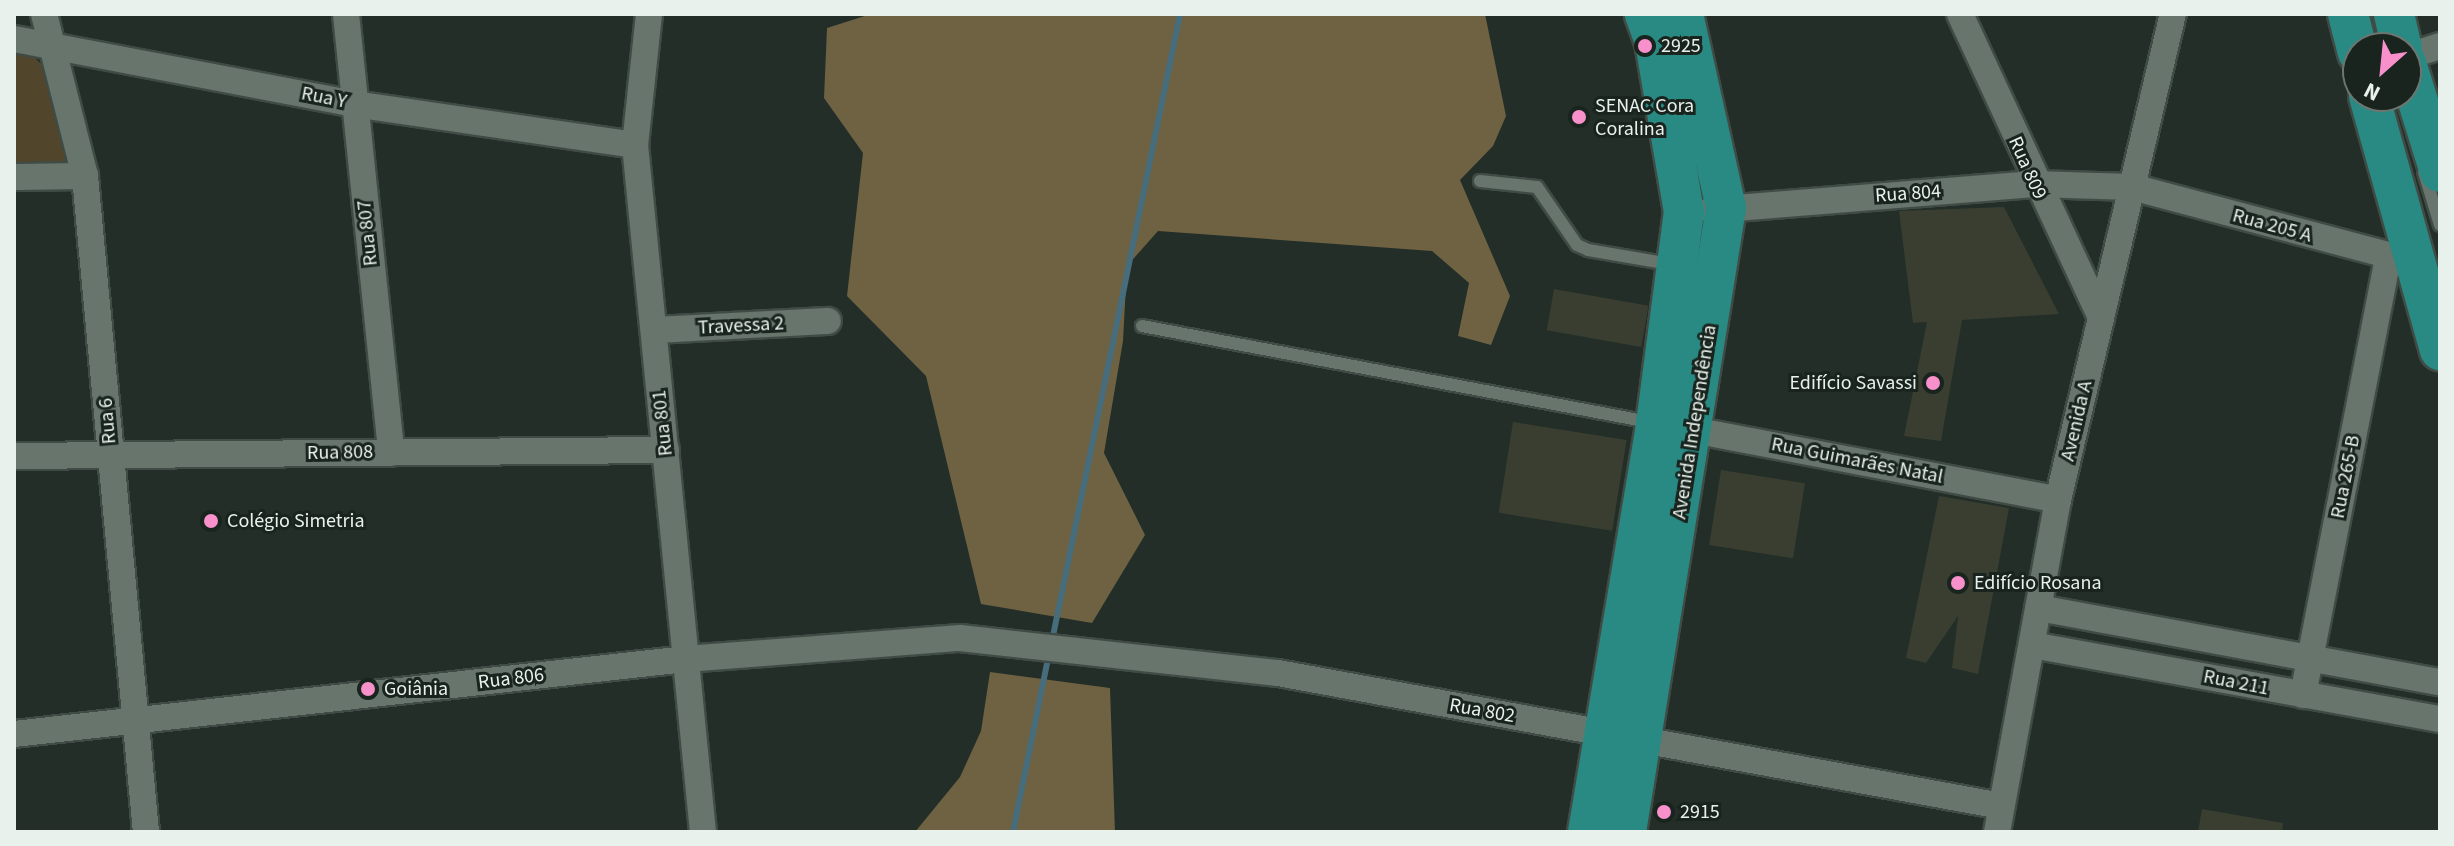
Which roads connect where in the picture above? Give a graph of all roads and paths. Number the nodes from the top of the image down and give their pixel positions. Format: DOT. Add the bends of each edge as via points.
graph roads {
  1 [pos="44,14"];
  2 [pos="346,14"];
  3 [pos="649,14"];
  4 [pos="1645,14"];
  5 [pos="1683,14"];
  6 [pos="1960,14"];
  7 [pos="2173,14"];
  8 [pos="14,39"];
  9 [pos="54,44"];
  10 [pos="354,104"];
  11 [pos="2372,112"];
  12 [pos="2407,112"];
  13 [pos="2422,112"];
  14 [pos="635,145"];
  15 [pos="2440,172"];
  16 [pos="85,176"];
  17 [pos="14,177"];
  18 [pos="1480,181"];
  19 [pos="2034,184"];
  20 [pos="2132,187"];
  21 [pos="1726,208"];
  22 [pos="1684,212"];
  23 [pos="2440,225"];
  24 [pos="2400,260"];
  25 [pos="1677,265"];
  26 [pos="2101,318"];
  27 [pos="828,321"];
  28 [pos="1142,326"];
  29 [pos="654,330"];
  30 [pos="2440,350"];
  31 [pos="1656,424"];
  32 [pos="1695,430"];
  33 [pos="666,450"];
  34 [pos="391,453"];
  35 [pos="14,456"];
  36 [pos="111,456"];
  37 [pos="2058,500"];
  38 [pos="2039,608"];
  39 [pos="960,638"];
  40 [pos="2032,645"];
  41 [pos="686,659"];
  42 [pos="2310,661"];
  43 [pos="2440,682"];
  44 [pos="2303,695"];
  45 [pos="2440,719"];
  46 [pos="137,722"];
  47 [pos="14,734"];
  48 [pos="1624,737"];
  49 [pos="1999,819"];
  50 [pos="146,832"];
  51 [pos="703,832"];
  52 [pos="1588,832"];
  53 [pos="1626,832"];
  1 -- 9 [label="street, Rua 6"];
  2 -- 10 [label="street, Rua 807"];
  3 -- 14 [label="street, Rua 801"];
  4 -- 22 [label="main road, Avenida Independência" via="1655,42"];
  5 -- 21 [label="main road, Avenida Independência"];
  6 -- 19 [label="street, Rua 809"];
  7 -- 20 [label="street, Avenida A"];
  8 -- 9 [label="street, Rua Y"];
  9 -- 10 [label="street, Rua Y"];
  9 -- 16 [label="street, Rua 6"];
  10 -- 14 [label="street, Rua Y"];
  10 -- 34 [label="street, Rua 807"];
  11 -- 24 [label="main road"];
  12 -- 23 [label="lane"];
  13 -- 15 [label="main road"];
  14 -- 29 [label="street, Rua 801"];
  16 -- 17 [label="street"];
  16 -- 36 [label="street, Rua 6"];
  18 -- 25 [label="lane" via="1537,187 1577,245 1588,250"];
  19 -- 20 [label="street, Rua 804"];
  19 -- 21 [label="street, Rua 804"];
  19 -- 26 [label="street, Rua 809"];
  20 -- 24 [label="street, Rua 205 A"];
  20 -- 26 [label="street, Avenida A"];
  21 -- 22 [label="street, Rua 804"];
  21 -- 32 [label="main road, Avenida Independência"];
  22 -- 25 [label="main road, Avenida Independência"];
  24 -- 30 [label="main road"];
  24 -- 42 [label="street, Rua 265-B"];
  25 -- 31 [label="main road, Avenida Independência"];
  26 -- 37 [label="street, Avenida A"];
  27 -- 29 [label="street, Travessa 2"];
  28 -- 31 [label="lane"];
  29 -- 33 [label="street, Rua 801"];
  31 -- 32 [label="street, Rua Guimarães Natal"];
  31 -- 48 [label="main road, Avenida Independência"];
  32 -- 37 [label="street, Rua Guimarães Natal"];
  32 -- 48 [label="main road, Avenida Independência"];
  33 -- 34 [label="street, Rua 808"];
  33 -- 41 [label="street, Rua 801"];
  34 -- 36 [label="street, Rua 808"];
  35 -- 36 [label="street, Rua 808"];
  36 -- 46 [label="street, Rua 6"];
  37 -- 38 [label="street, Avenida A"];
  38 -- 40 [label="street, Avenida A"];
  38 -- 42 [label="street, Rua 211"];
  39 -- 41 [label="street, Rua 806"];
  39 -- 48 [label="street, Rua 802" via="1278,673"];
  40 -- 44 [label="street, Rua 211"];
  40 -- 49 [label="street, Avenida A"];
  41 -- 46 [label="street, Rua 806"];
  41 -- 51 [label="street, Rua 801"];
  42 -- 43 [label="street, Rua 211"];
  42 -- 44 [label="street, Rua 265-B"];
  44 -- 45 [label="street, Rua 211"];
  46 -- 47 [label="street, Rua 806"];
  46 -- 50 [label="street, Rua 6"];
  48 -- 49 [label="street, Rua 802"];
  48 -- 52 [label="main road, Avenida Independência"];
  48 -- 53 [label="main road, Avenida Independência"];
}
